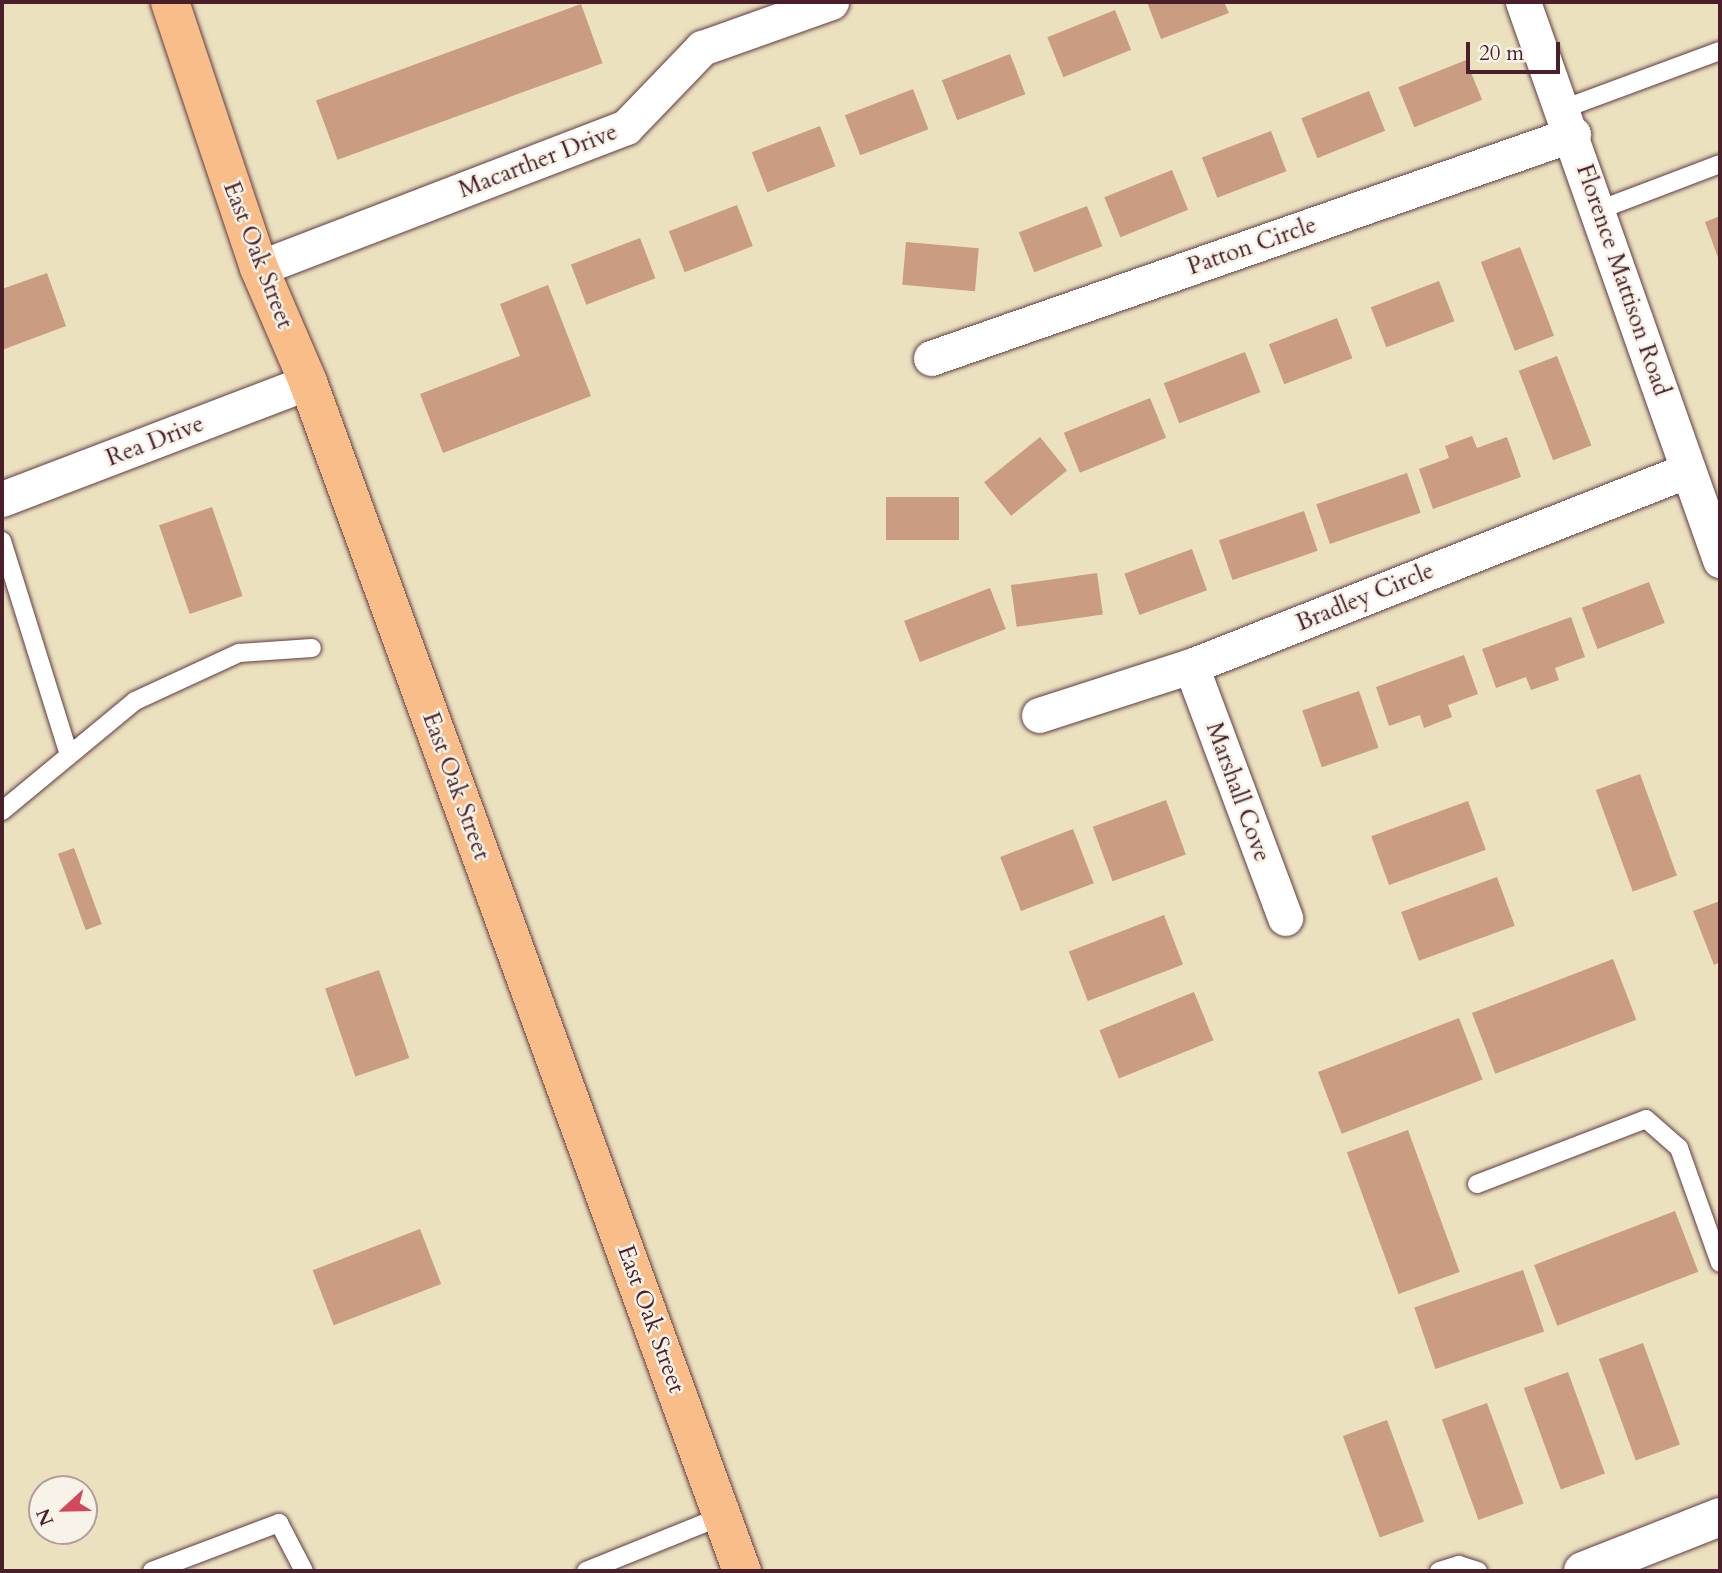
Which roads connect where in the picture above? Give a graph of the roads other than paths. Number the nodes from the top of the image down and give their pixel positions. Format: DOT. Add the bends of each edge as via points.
graph roads {
  1 [pos="170,2"];
  2 [pos="831,2"];
  3 [pos="1523,2"];
  4 [pos="1720,51"];
  5 [pos="1568,121"];
  6 [pos="1720,164"];
  7 [pos="1599,210"];
  8 [pos="259,268"];
  9 [pos="930,358"];
  10 [pos="308,382"];
  11 [pos="1688,470"];
  12 [pos="2,499"];
  13 [pos="1714,521"];
  14 [pos="2,541"];
  15 [pos="1720,560"];
  16 [pos="312,648"];
  17 [pos="1191,666"];
  18 [pos="1039,715"];
  19 [pos="69,755"];
  20 [pos="2,811"];
  21 [pos="1285,918"];
  22 [pos="1477,1184"];
  23 [pos="1720,1263"];
  24 [pos="722,1516"];
  25 [pos="1720,1517"];
  26 [pos="608,1567"];
  27 [pos="152,1571"];
  28 [pos="304,1571"];
  29 [pos="586,1571"];
  30 [pos="742,1571"];
  31 [pos="1439,1571"];
  32 [pos="1478,1571"];
  33 [pos="1583,1571"];
  1 -- 8 [label="highway, East Oak Street"];
  2 -- 8 [label="street, Macarther Drive" via="702,48 626,127"];
  3 -- 5 [label="street, Florence Mattison Road"];
  4 -- 5 [label="lane"];
  5 -- 7 [label="street, Florence Mattison Road"];
  5 -- 9 [label="street, Patton Circle"];
  6 -- 7 [label="lane"];
  7 -- 11 [label="street, Florence Mattison Road"];
  8 -- 10 [label="highway, East Oak Street"];
  10 -- 12 [label="street, Rea Drive"];
  10 -- 24 [label="highway, East Oak Street"];
  11 -- 13 [label="street, Florence Mattison Road"];
  11 -- 17 [label="street, Bradley Circle"];
  13 -- 15 [label="street, Florence Mattison Road"];
  14 -- 19 [label="lane"];
  16 -- 19 [label="lane" via="239,653 135,701"];
  17 -- 18 [label="street, Bradley Circle"];
  17 -- 21 [label="street, Marshall Cove"];
  19 -- 20 [label="lane"];
  22 -- 23 [label="lane" via="1646,1119 1679,1148"];
  24 -- 26 [label="lane"];
  24 -- 30 [label="highway, East Oak Street"];
  25 -- 33 [label="street"];
  26 -- 29 [label="lane"];
  27 -- 28 [label="lane" via="279,1523"];
  31 -- 32 [label="lane" via="1459,1565"];
}
